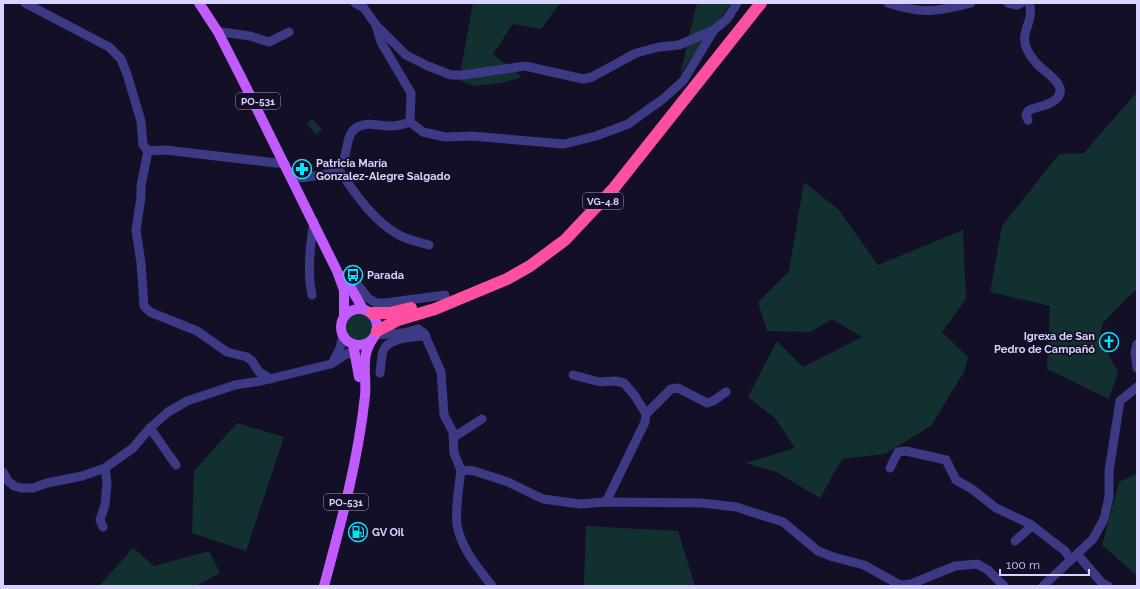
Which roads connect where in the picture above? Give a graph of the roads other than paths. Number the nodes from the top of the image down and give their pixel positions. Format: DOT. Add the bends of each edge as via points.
graph roads {
  1 [pos="25,3"];
  2 [pos="200,3"];
  3 [pos="355,3"];
  4 [pos="737,3"];
  5 [pos="761,3"];
  6 [pos="768,3"];
  7 [pos="888,3"];
  8 [pos="971,3"];
  9 [pos="1008,3"];
  10 [pos="1021,3"];
  11 [pos="1029,3"];
  12 [pos="207,5"];
  13 [pos="376,25"];
  14 [pos="714,30"];
  15 [pos="222,32"];
  16 [pos="289,32"];
  17 [pos="705,73"];
  18 [pos="1028,120"];
  19 [pos="410,122"];
  20 [pos="148,151"];
  21 [pos="281,161"];
  22 [pos="338,169"];
  23 [pos="298,179"];
  24 [pos="314,222"];
  25 [pos="322,240"];
  26 [pos="311,243"];
  27 [pos="429,245"];
  28 [pos="346,280"];
  29 [pos="445,294"];
  30 [pos="470,294"];
  31 [pos="312,295"];
  32 [pos="368,311"];
  33 [pos="344,317"];
  34 [pos="393,328"];
  35 [pos="343,335"];
  36 [pos="375,336"];
  37 [pos="426,336"];
  38 [pos="352,344"];
  39 [pos="1137,344"];
  40 [pos="341,357"];
  41 [pos="357,357"];
  42 [pos="331,364"];
  43 [pos="1137,368"];
  44 [pos="380,373"];
  45 [pos="573,375"];
  46 [pos="271,379"];
  47 [pos="1137,387"];
  48 [pos="726,392"];
  49 [pos="646,414"];
  50 [pos="362,416"];
  51 [pos="482,419"];
  52 [pos="150,428"];
  53 [pos="454,437"];
  54 [pos="176,465"];
  55 [pos="105,468"];
  56 [pos="890,468"];
  57 [pos="461,470"];
  58 [pos="3,472"];
  59 [pos="606,502"];
  60 [pos="1032,526"];
  61 [pos="103,527"];
  62 [pos="1015,541"];
  63 [pos="1074,557"];
  64 [pos="924,583"];
  65 [pos="324,586"];
  66 [pos="492,586"];
  67 [pos="1004,586"];
  68 [pos="1043,586"];
  69 [pos="1108,586"];
  1 -- 20 [label="street" via="109,47 121,59 141,121 143,145"];
  2 -- 21 [label="main road, PO-531" via="218,32"];
  3 -- 13 [label="street" via="364,8"];
  4 -- 14 [label="street" via="727,19"];
  5 -- 17 [label="highway, VG-4.8"];
  6 -- 17 [label="highway" via="726,55"];
  7 -- 8 [label="street" via="902,8 935,12"];
  9 -- 10 [label="street"];
  11 -- 18 [label="street" via="1031,15 1024,36 1026,48 1039,65 1058,82 1061,90 1060,95 1047,105 1028,111"];
  12 -- 15 [label="main road, PO-531"];
  13 -- 14 [label="street" via="406,55 451,75 525,66 583,79 592,77 636,53 679,45"];
  13 -- 19 [label="street" via="381,42 411,93"];
  14 -- 19 [label="street" via="683,81 663,99 628,124 596,136 564,144 471,136 445,137 432,136"];
  15 -- 16 [label="street" via="269,42"];
  15 -- 23 [label="main road, PO-531"];
  17 -- 30 [label="highway, VG-4.8" via="614,188 565,240 513,276"];
  19 -- 22 [label="street" via="393,126 369,123 355,129 349,138"];
  20 -- 21 [label="street" via="165,150"];
  20 -- 46 [label="street" via="136,230 144,306 150,312 197,331 227,352 247,358 259,372"];
  21 -- 24 [label="main road, PO-531"];
  22 -- 23 [label="street"];
  22 -- 27 [label="street" via="367,210 375,217 398,234"];
  23 -- 28 [label="main road, PO-531"];
  24 -- 25 [label="main road, PO-531"];
  24 -- 26 [label="street"];
  25 -- 26 [label="street" via="313,239"];
  25 -- 33 [label="main road, PO-531" via="344,290"];
  26 -- 31 [label="street"];
  28 -- 29 [label="street" via="358,285 368,298 376,303"];
  28 -- 32 [label="main road, PO-531"];
  30 -- 32 [label="highway, VG-4.8" via="390,313"];
  30 -- 34 [label="highway, VG-4.8"];
  32 -- 33 [label="main road" via="350,311"];
  32 -- 36 [label="main road, PO-531" via="377,324"];
  33 -- 35 [label="main road, PO-531" via="341,326"];
  34 -- 36 [label="highway, VG-4.8"];
  34 -- 37 [label="street" via="418,329"];
  35 -- 38 [label="main road, PO-531"];
  35 -- 42 [label="street" via="339,353"];
  36 -- 38 [label="main road" via="363,344"];
  36 -- 50 [label="main road, PO-531" via="365,354"];
  37 -- 44 [label="street" via="388,344 384,350"];
  37 -- 53 [label="street" via="441,372 444,415"];
  38 -- 40 [label="street" via="342,352"];
  38 -- 41 [label="main road, PO-531"];
  39 -- 43 [label="street"];
  40 -- 41 [label="street" via="348,353"];
  40 -- 42 [label="street"];
  41 -- 50 [label="main road, PO-531"];
  42 -- 46 [label="street"];
  45 -- 49 [label="street" via="600,382 624,383"];
  46 -- 52 [label="street" via="235,385 188,401 168,412"];
  47 -- 63 [label="street" via="1120,401 1104,520 1093,539"];
  48 -- 49 [label="street" via="707,403 678,388 671,389"];
  49 -- 59 [label="street" via="645,422"];
  50 -- 65 [label="main road, PO-531" via="350,488"];
  51 -- 53 [label="street"];
  52 -- 54 [label="street"];
  52 -- 55 [label="street" via="133,448"];
  53 -- 57 [label="street" via="454,453"];
  55 -- 58 [label="street" via="33,488 14,486"];
  55 -- 61 [label="street" via="105,505 100,517"];
  56 -- 60 [label="street" via="898,452 906,450 946,460 956,480 996,508"];
  57 -- 59 [label="street" via="474,471 508,482 543,499 580,504"];
  57 -- 66 [label="street" via="457,517 461,539"];
  59 -- 64 [label="street" via="702,503 736,507 783,522 818,551 864,565 900,585"];
  60 -- 62 [label="street"];
  60 -- 63 [label="street"];
  63 -- 68 [label="street"];
  63 -- 69 [label="street"];
  64 -- 67 [label="street" via="955,566 977,564 988,570"];
}
